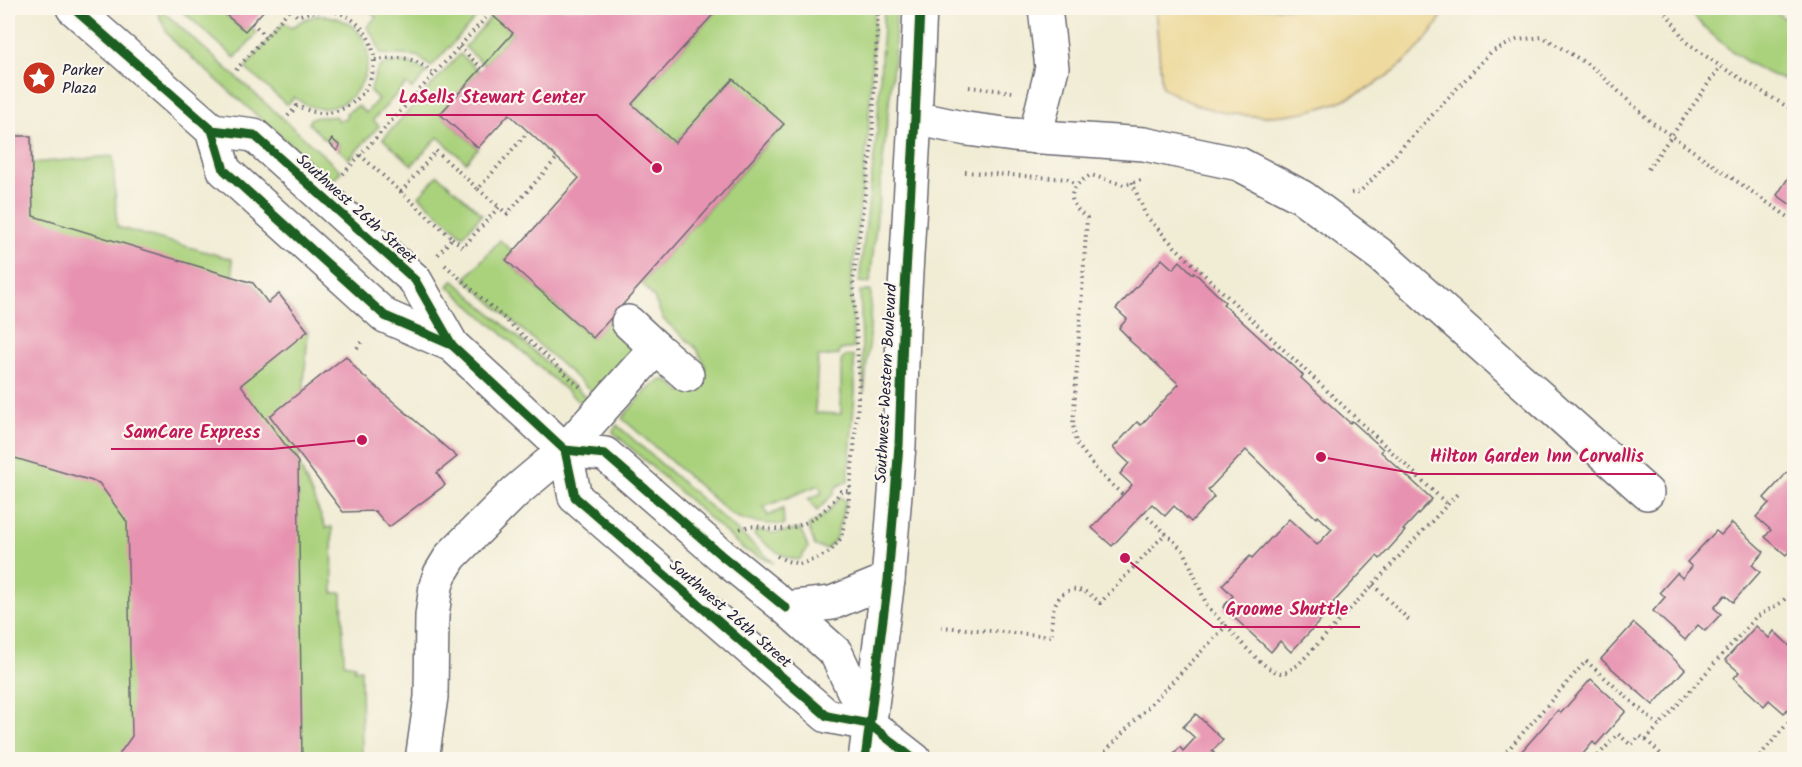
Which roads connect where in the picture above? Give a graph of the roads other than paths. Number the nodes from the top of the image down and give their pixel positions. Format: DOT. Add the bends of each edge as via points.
graph roads {
  1 [pos="74,8"];
  2 [pos="920,8"];
  3 [pos="1045,8"];
  4 [pos="915,118"];
  5 [pos="212,130"];
  6 [pos="1035,137"];
  7 [pos="628,322"];
  8 [pos="452,345"];
  9 [pos="656,348"];
  10 [pos="687,375"];
  11 [pos="565,450"];
  12 [pos="1647,493"];
  13 [pos="888,580"];
  14 [pos="786,608"];
  15 [pos="869,723"];
  16 [pos="422,759"];
  17 [pos="865,759"];
  18 [pos="915,759"];
  1 -- 5 [label="street"];
  2 -- 4 [label="street, Southwest Western Boulevard"];
  3 -- 6 [label="street" via="1052,68"];
  4 -- 6 [label="street"];
  4 -- 13 [label="street, Southwest Western Boulevard" via="899,445"];
  5 -- 8 [label="street, Southwest 26th Street" via="224,171 385,316"];
  5 -- 8 [label="street, Southwest 26th Street" via="254,135 333,185 415,280"];
  6 -- 12 [label="street" via="1144,144 1239,164 1302,197 1382,256"];
  7 -- 9 [label="street"];
  8 -- 11 [label="street, Southwest 26th Street"];
  9 -- 10 [label="street"];
  9 -- 11 [label="street"];
  11 -- 14 [label="street, Southwest 26th Street" via="605,454"];
  11 -- 15 [label="street, Southwest 26th Street" via="575,497 827,716"];
  11 -- 16 [label="street" via="515,492 451,556 440,574 432,616 431,697"];
  13 -- 14 [label="street" via="832,603"];
  13 -- 15 [label="street, Southwest Western Boulevard"];
  14 -- 15 [label="street, Southwest 26th Street" via="836,653"];
  15 -- 17 [label="street, Southwest Western Boulevard"];
  15 -- 18 [label="street, Southwest 26th Street"];
}
